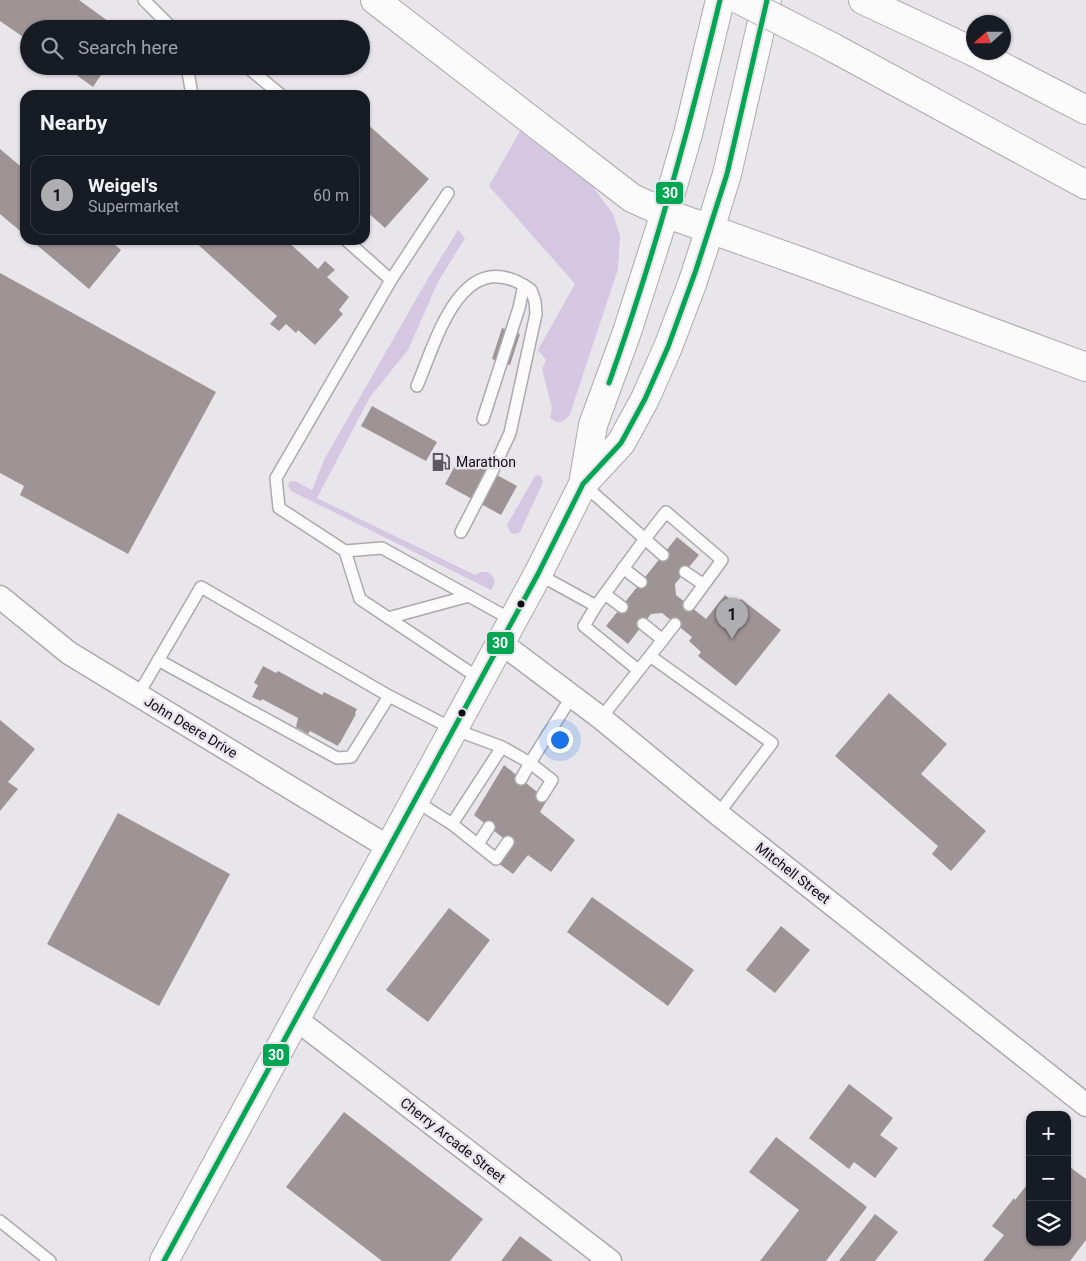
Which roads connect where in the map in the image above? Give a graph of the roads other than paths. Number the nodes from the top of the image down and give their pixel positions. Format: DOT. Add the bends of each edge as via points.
graph roads {
  1 [pos="144,0"];
  2 [pos="375,0"];
  3 [pos="720,0"];
  4 [pos="740,0"];
  5 [pos="767,0"];
  6 [pos="863,0"];
  7 [pos="164,20"];
  8 [pos="966,48"];
  9 [pos="989,60"];
  10 [pos="189,75"];
  11 [pos="257,75"];
  12 [pos="191,90"];
  13 [pos="275,90"];
  14 [pos="1086,110"];
  15 [pos="1086,185"];
  16 [pos="448,193"];
  17 [pos="664,213"];
  18 [pos="710,229"];
  19 [pos="352,245"];
  20 [pos="391,280"];
  21 [pos="524,285"];
  22 [pos="1086,367"];
  23 [pos="417,386"];
  24 [pos="483,419"];
  25 [pos="583,484"];
  26 [pos="461,532"];
  27 [pos="644,540"];
  28 [pos="345,551"];
  29 [pos="663,555"];
  30 [pos="623,568"];
  31 [pos="685,572"];
  32 [pos="538,574"];
  33 [pos="641,582"];
  34 [pos="703,584"];
  35 [pos="605,594"];
  36 [pos="469,596"];
  37 [pos="0,597"];
  38 [pos="689,605"];
  39 [pos="596,606"];
  40 [pos="622,606"];
  41 [pos="388,618"];
  42 [pos="643,624"];
  43 [pos="675,624"];
  44 [pos="506,631"];
  45 [pos="663,640"];
  46 [pos="650,656"];
  47 [pos="158,660"];
  48 [pos="638,670"];
  49 [pos="480,679"];
  50 [pos="138,695"];
  51 [pos="389,696"];
  52 [pos="572,696"];
  53 [pos="601,718"];
  54 [pos="453,729"];
  55 [pos="502,747"];
  56 [pos="530,764"];
  57 [pos="521,779"];
  58 [pos="542,796"];
  59 [pos="414,800"];
  60 [pos="718,814"];
  61 [pos="452,824"];
  62 [pos="489,827"];
  63 [pos="508,842"];
  64 [pos="478,844"];
  65 [pos="388,847"];
  66 [pos="296,1020"];
  67 [pos="1086,1105"];
  68 [pos="0,1221"];
  69 [pos="50,1261"];
  70 [pos="164,1261"];
  71 [pos="610,1261"];
  1 -- 7 [label="lane"];
  2 -- 17 [label="main road" via="632,198"];
  3 -- 17 [label="main road" via="688,134"];
  4 -- 15 [label="main road, bridge"];
  5 -- 18 [label="main road" via="727,174"];
  6 -- 8 [label="main road"];
  9 -- 14 [label="main road"];
  10 -- 12 [label="lane"];
  11 -- 13 [label="lane"];
  16 -- 20 [label="lane"];
  17 -- 18 [label="main road"];
  17 -- 25 [label="main road" via="628,332 593,425"];
  18 -- 22 [label="main road"];
  18 -- 25 [label="main road" via="668,347 645,399 621,443"];
  19 -- 20 [label="lane"];
  20 -- 28 [label="lane" via="276,478 279,508"];
  21 -- 23 [label="lane" via="505,276 486,277 466,288 448,311"];
  21 -- 24 [label="lane"];
  21 -- 26 [label="lane" via="531,290 536,314 510,433"];
  25 -- 27 [label="lane"];
  25 -- 32 [label="main road"];
  27 -- 29 [label="lane"];
  27 -- 30 [label="lane"];
  27 -- 34 [label="lane" via="666,512 722,560"];
  28 -- 36 [label="lane" via="382,548"];
  28 -- 41 [label="lane" via="360,599"];
  30 -- 33 [label="lane"];
  30 -- 35 [label="lane"];
  31 -- 34 [label="lane"];
  32 -- 39 [label="lane"];
  32 -- 44 [label="main road"];
  34 -- 38 [label="lane"];
  35 -- 39 [label="lane"];
  35 -- 40 [label="lane"];
  36 -- 41 [label="lane"];
  36 -- 44 [label="lane"];
  37 -- 50 [label="street, John Deere Drive" via="69,652"];
  39 -- 48 [label="lane" via="584,626"];
  41 -- 49 [label="lane"];
  42 -- 45 [label="lane"];
  43 -- 45 [label="lane"];
  44 -- 49 [label="main road"];
  44 -- 52 [label="street, Mitchell Street"];
  45 -- 46 [label="lane"];
  46 -- 48 [label="lane"];
  46 -- 60 [label="lane" via="772,743"];
  47 -- 50 [label="lane"];
  47 -- 51 [label="lane" via="337,758 351,757"];
  47 -- 51 [label="lane" via="201,586"];
  48 -- 53 [label="lane"];
  49 -- 54 [label="main road"];
  50 -- 65 [label="street, John Deere Drive"];
  51 -- 54 [label="lane"];
  52 -- 53 [label="street, Mitchell Street"];
  52 -- 56 [label="lane"];
  53 -- 60 [label="street, Mitchell Street"];
  54 -- 55 [label="lane"];
  54 -- 59 [label="main road"];
  55 -- 56 [label="lane"];
  55 -- 61 [label="lane"];
  56 -- 57 [label="lane"];
  56 -- 58 [label="lane" via="552,780"];
  59 -- 61 [label="lane"];
  59 -- 65 [label="main road"];
  60 -- 67 [label="street, Mitchell Street"];
  61 -- 64 [label="lane"];
  62 -- 64 [label="lane"];
  63 -- 64 [label="lane" via="496,858"];
  65 -- 66 [label="main road"];
  66 -- 70 [label="main road"];
  66 -- 71 [label="street, Cherry Arcade Street"];
  68 -- 69 [label="lane"];
}
